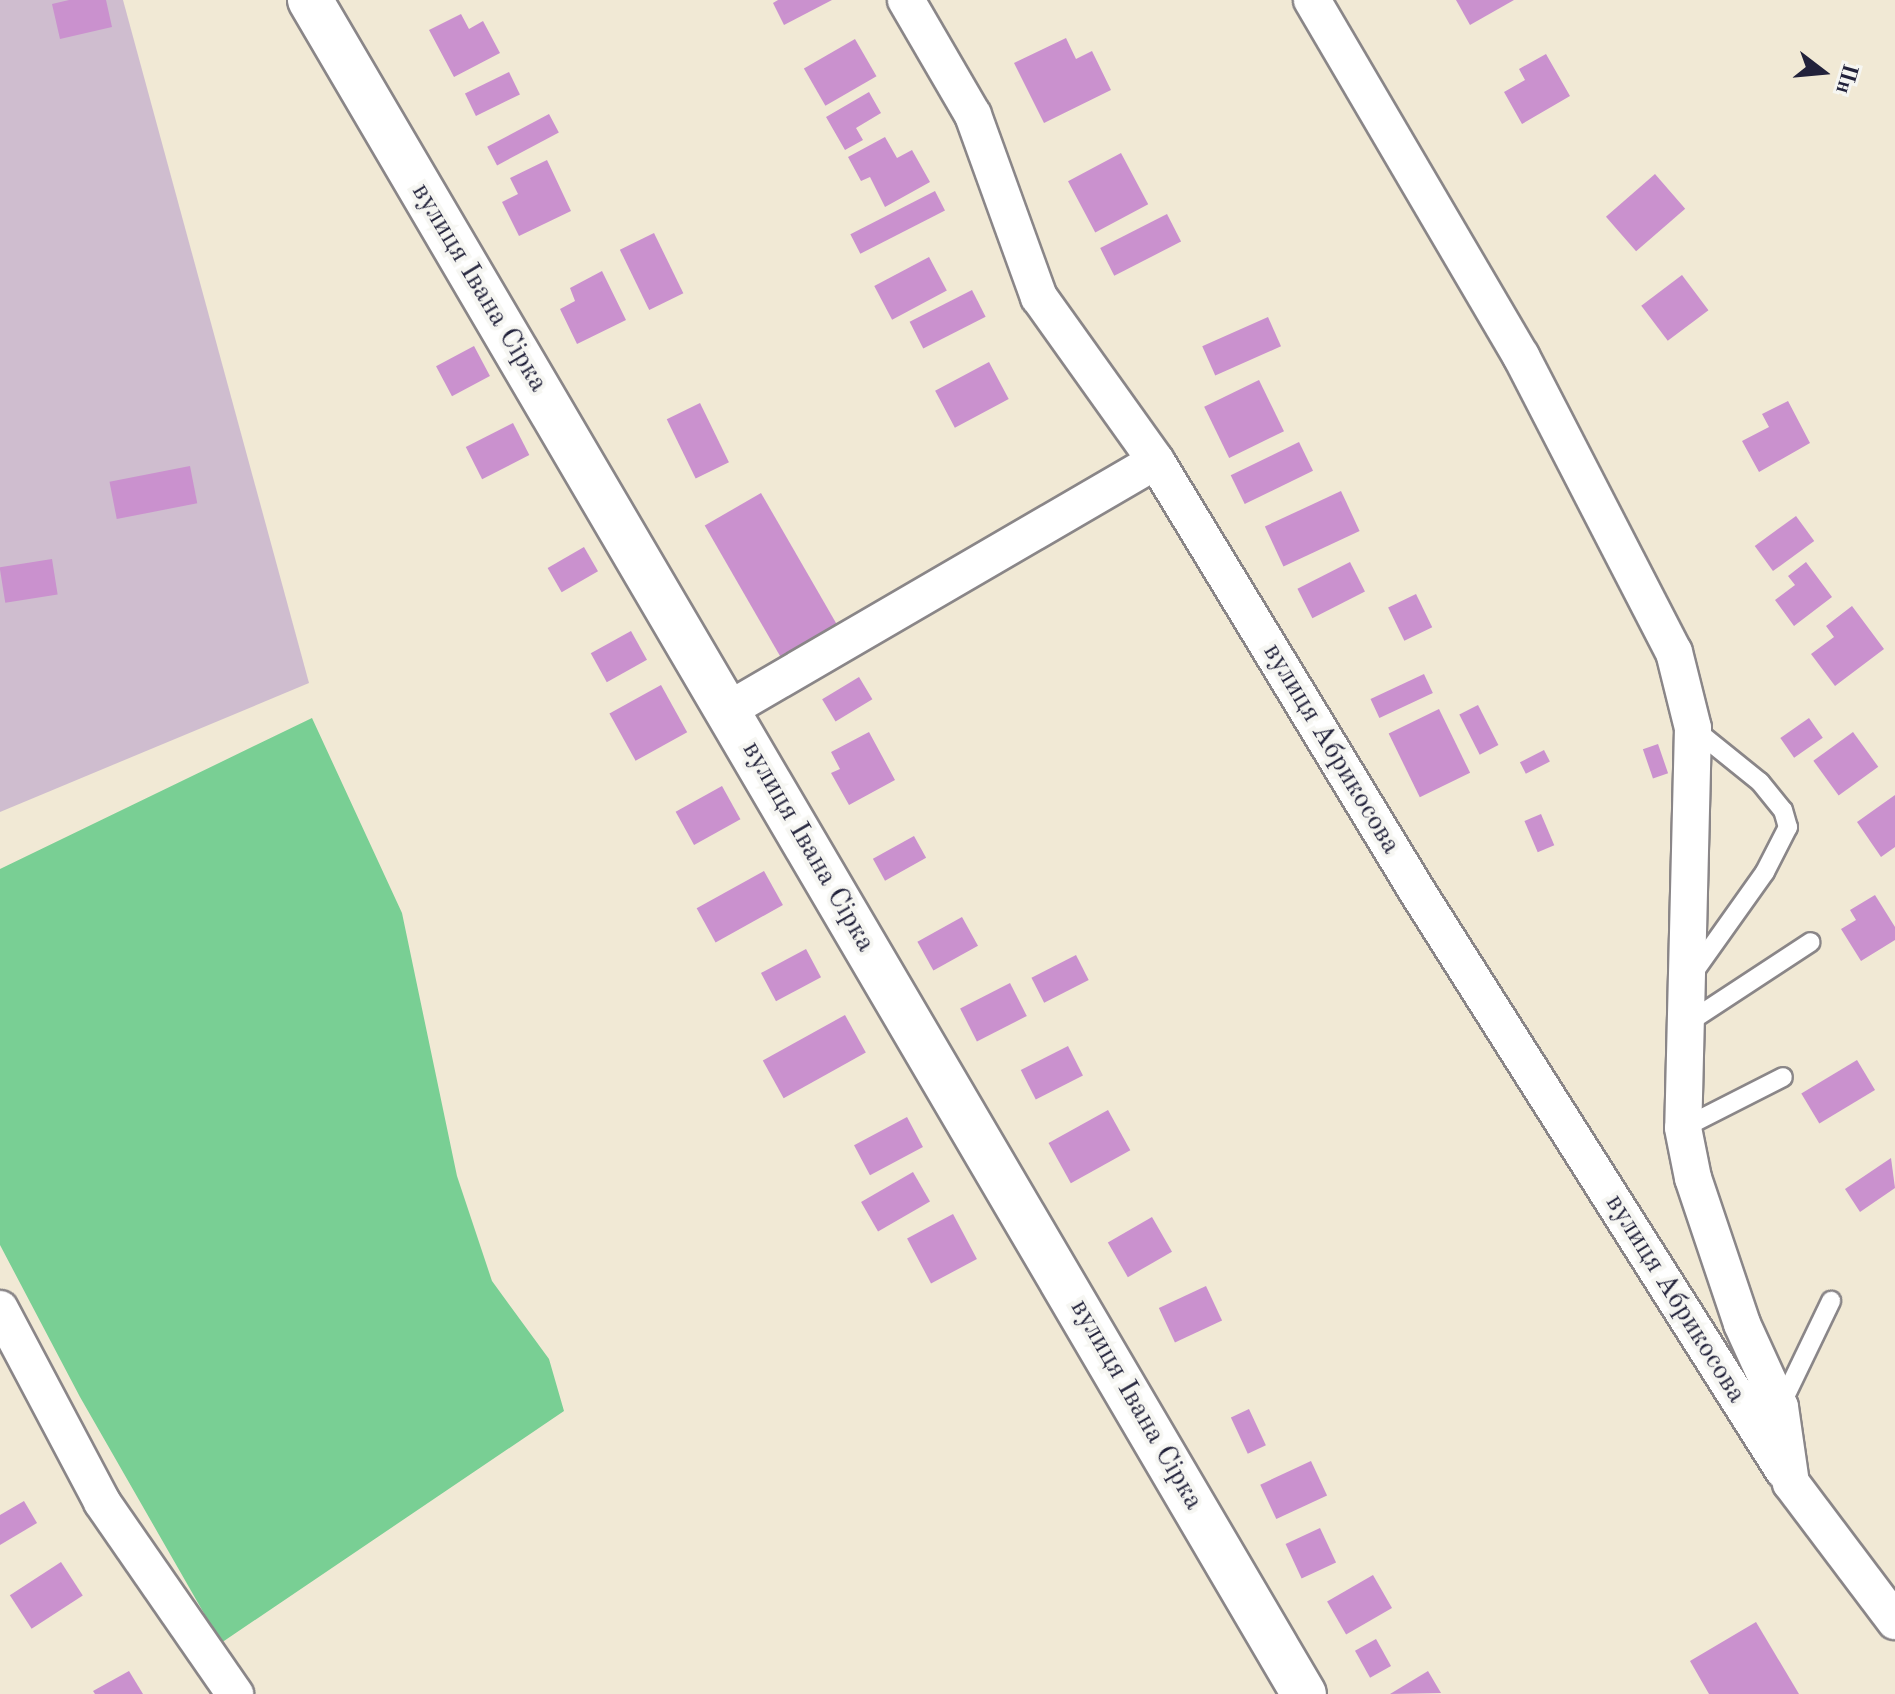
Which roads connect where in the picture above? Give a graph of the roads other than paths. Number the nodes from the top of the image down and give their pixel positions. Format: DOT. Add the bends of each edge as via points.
graph roads {
  1 [pos="310,0"];
  2 [pos="906,0"];
  3 [pos="1312,0"];
  4 [pos="1156,461"];
  5 [pos="728,710"];
  6 [pos="1693,728"];
  7 [pos="1811,942"];
  8 [pos="1684,988"];
  9 [pos="1684,1025"];
  10 [pos="1783,1077"];
  11 [pos="1683,1128"];
  12 [pos="1831,1301"];
  13 [pos="0,1309"];
  14 [pos="1780,1407"];
  15 [pos="1791,1483"];
  16 [pos="1895,1621"];
  17 [pos="235,1694"];
  18 [pos="1304,1694"];
  1 -- 5 [label="street, вулиця Івана Сірка"];
  2 -- 4 [label="street, вулиця Абрикосова" via="973,115 1039,297"];
  3 -- 6 [label="street, вулиця Абрикосова" via="1521,356 1674,652"];
  4 -- 5 [label="street"];
  4 -- 15 [label="street, вулиця Абрикосова" via="1417,891"];
  5 -- 18 [label="street, вулиця Івана Сірка"];
  6 -- 8 [label="street, вулиця Абрикосова"];
  6 -- 8 [label="lane" via="1760,782 1783,810 1788,827 1765,872 1722,926"];
  7 -- 9 [label="lane"];
  8 -- 9 [label="street, вулиця Абрикосова"];
  9 -- 11 [label="street, вулиця Абрикосова"];
  10 -- 11 [label="lane"];
  11 -- 14 [label="street, вулиця Абрикосова" via="1693,1178 1742,1324"];
  12 -- 14 [label="lane"];
  13 -- 17 [label="street" via="102,1502"];
  14 -- 15 [label="street, вулиця Абрикосова"];
  15 -- 16 [label="street, вулиця Абрикосова"];
}
